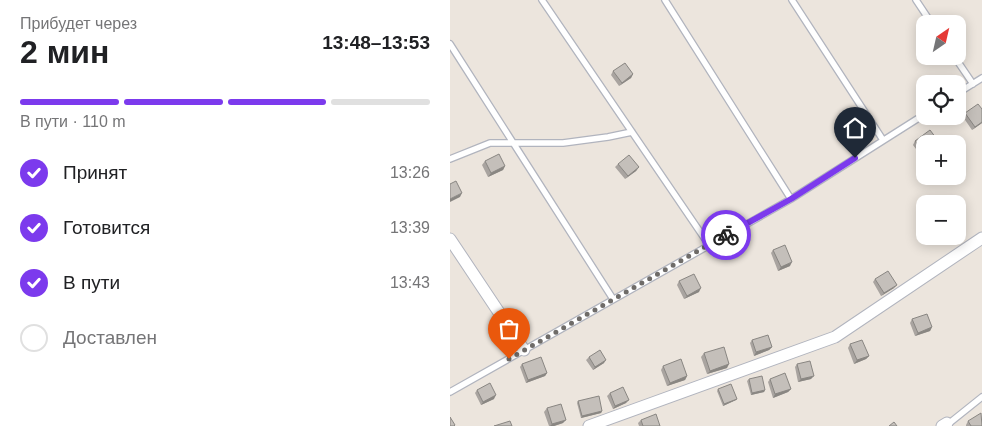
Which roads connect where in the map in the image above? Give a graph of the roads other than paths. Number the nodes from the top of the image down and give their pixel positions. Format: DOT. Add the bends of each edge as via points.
graph roads {
  1 [pos="542,0"];
  2 [pos="665,0"];
  3 [pos="792,0"];
  4 [pos="916,0"];
  5 [pos="926,15"];
  6 [pos="450,44"];
  7 [pos="960,65"];
  8 [pos="982,78"];
  9 [pos="973,84"];
  10 [pos="966,88"];
  11 [pos="916,120"];
  12 [pos="632,132"];
  13 [pos="883,140"];
  14 [pos="514,143"];
  15 [pos="450,159"];
  16 [pos="791,199"];
  17 [pos="982,238"];
  18 [pos="450,239"];
  19 [pos="709,245"];
  20 [pos="613,299"];
  21 [pos="524,350"];
  22 [pos="450,392"];
  23 [pos="982,397"];
  24 [pos="945,425"];
  25 [pos="588,426"];
  1 -- 12 [label="lane"];
  2 -- 16 [label="lane"];
  3 -- 13 [label="lane"];
  4 -- 5 [label="lane"];
  6 -- 14 [label="lane"];
  7 -- 9 [label="lane"];
  8 -- 9 [label="lane"];
  9 -- 10 [label="lane"];
  11 -- 13 [label="lane"];
  12 -- 14 [label="lane" via="563,143"];
  12 -- 19 [label="lane"];
  13 -- 16 [label="lane"];
  14 -- 15 [label="lane" via="490,143"];
  14 -- 20 [label="lane"];
  16 -- 19 [label="lane"];
  17 -- 25 [label="street" via="835,337"];
  18 -- 21 [label="street"];
  19 -- 20 [label="lane"];
  20 -- 21 [label="lane"];
  21 -- 22 [label="lane"];
  23 -- 24 [label="lane"];
}
